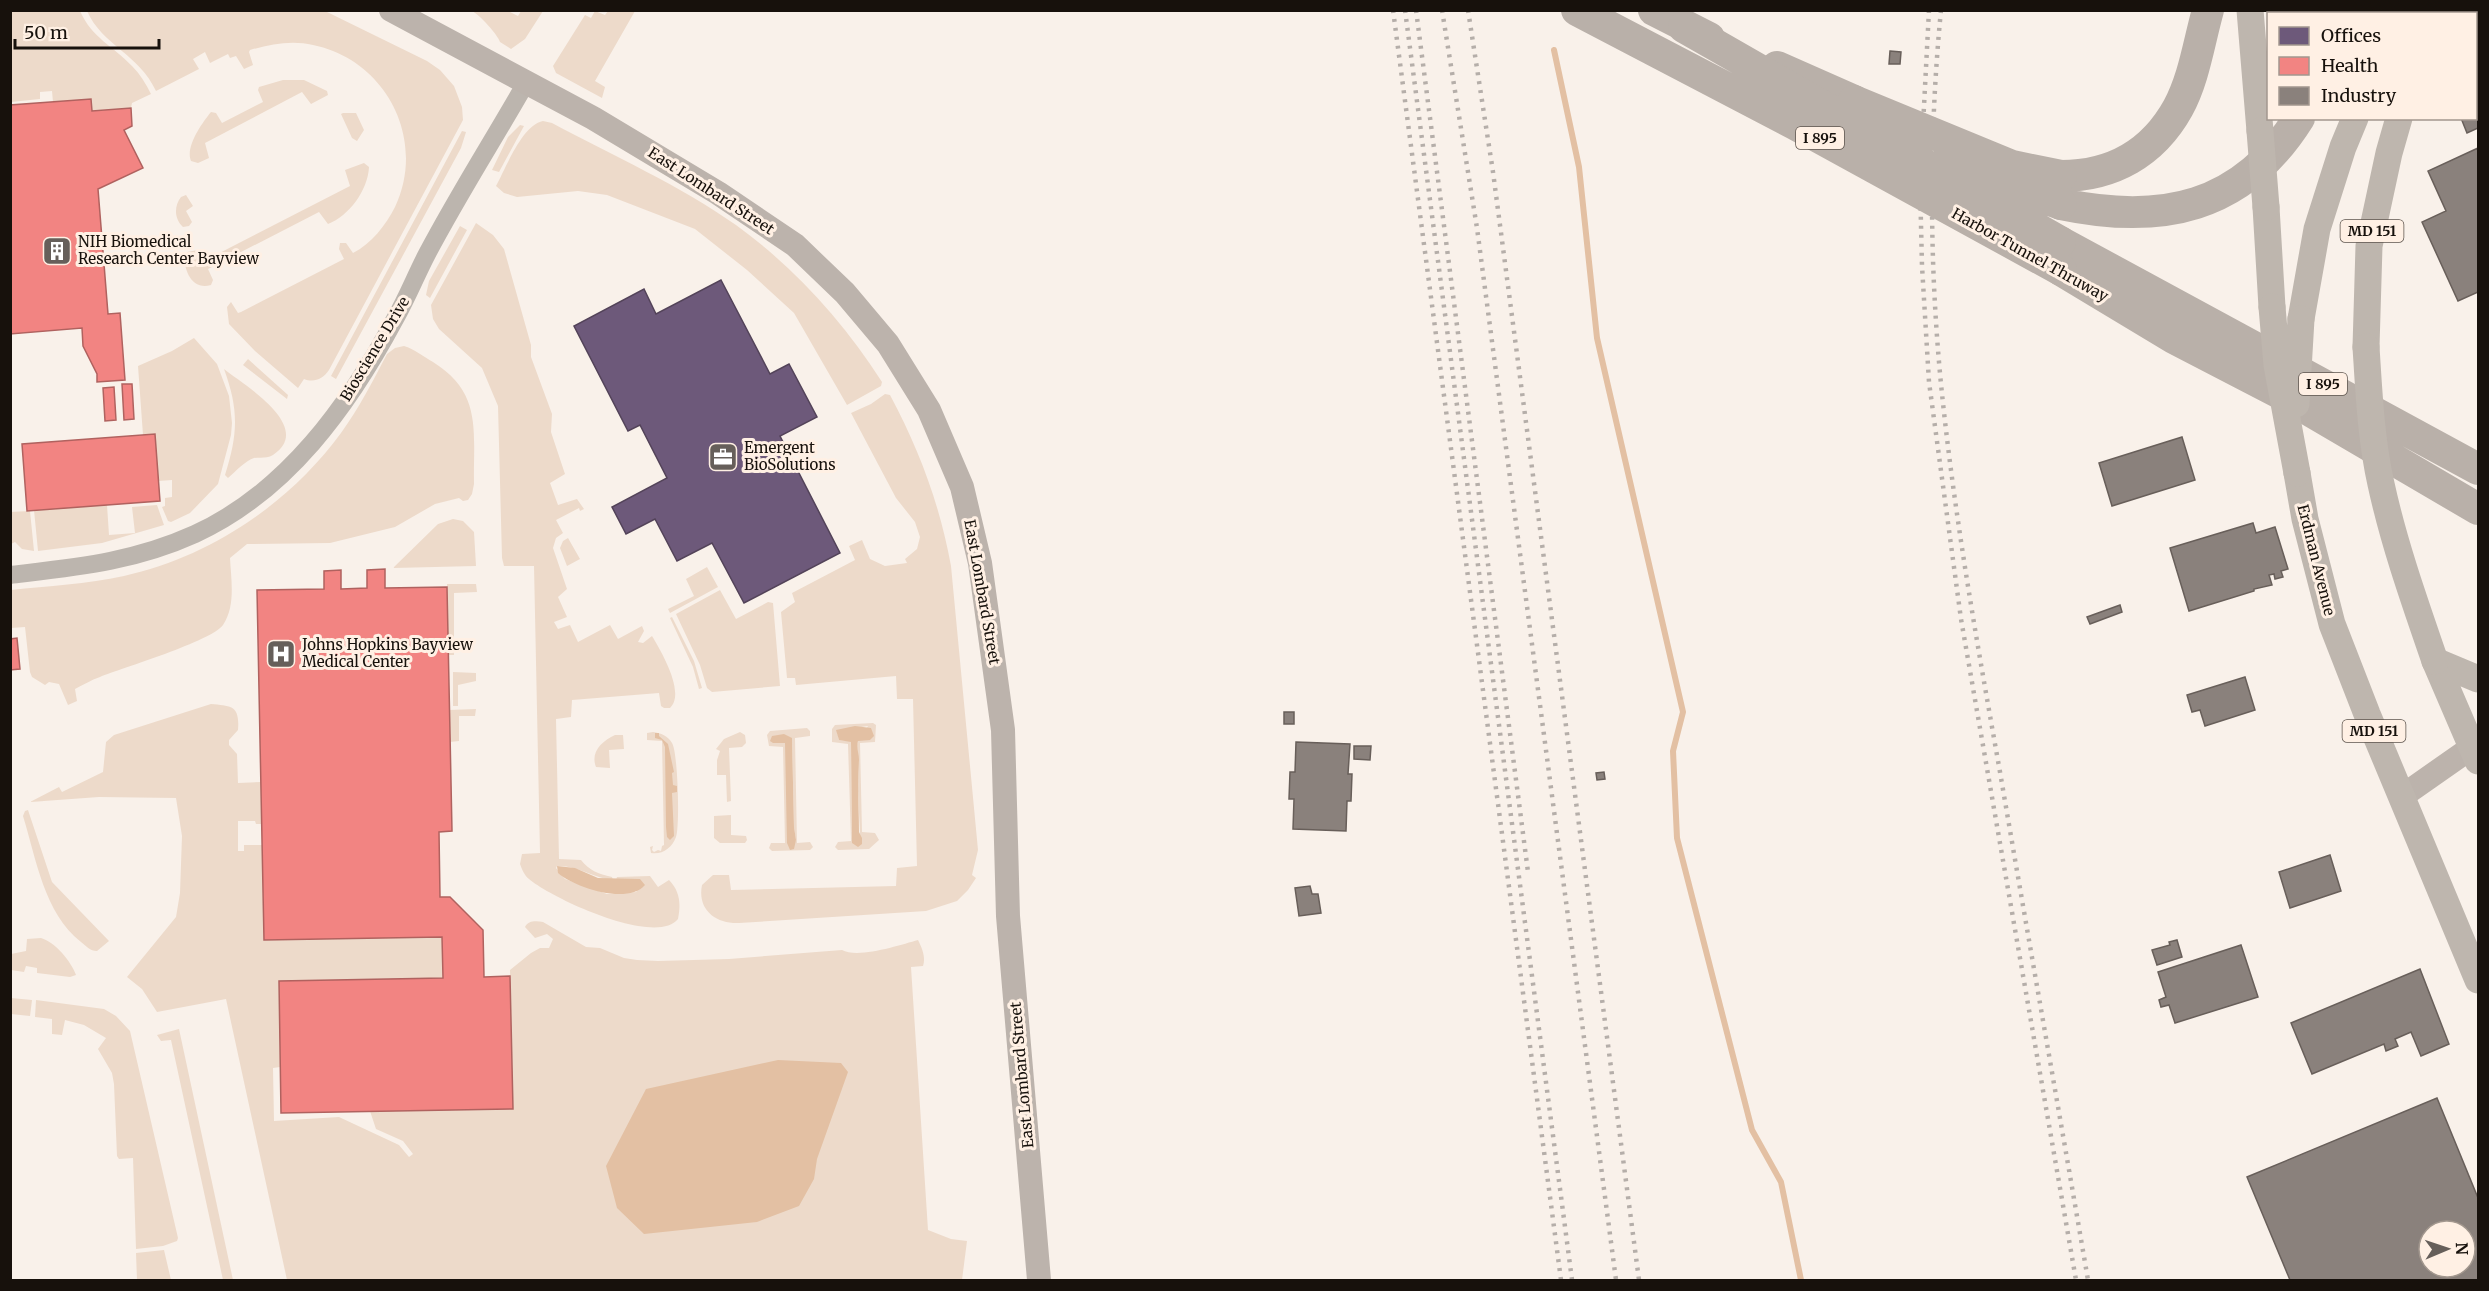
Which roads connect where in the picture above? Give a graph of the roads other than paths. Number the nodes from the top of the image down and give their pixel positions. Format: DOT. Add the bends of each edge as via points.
graph roads {
  1 [pos="391,10"];
  2 [pos="1577,10"];
  3 [pos="1653,10"];
  4 [pos="2208,10"];
  5 [pos="2250,10"];
  6 [pos="1684,27"];
  7 [pos="527,81"];
  8 [pos="2299,120"];
  9 [pos="2354,120"];
  10 [pos="2398,120"];
  11 [pos="2061,190"];
  12 [pos="2061,256"];
  13 [pos="2478,470"];
  14 [pos="2297,473"];
  15 [pos="2478,509"];
  16 [pos="10,575"];
  17 [pos="2435,661"];
  18 [pos="2478,679"];
  19 [pos="2476,750"];
  20 [pos="2401,797"];
  21 [pos="2478,980"];
  22 [pos="1039,1281"];
  1 -- 7 [label="main road, East Lombard Street"];
  2 -- 12 [label="highway, Harbor Tunnel Thruway / I 895, bridge" via="1805,130"];
  3 -- 6 [label="highway, Harbor Tunnel Thruway / I 895"];
  4 -- 11 [label="highway" via="2178,107 2157,137 2137,155"];
  5 -- 14 [label="main road, bridge" via="2272,307 2284,414"];
  6 -- 11 [label="highway, bridge" via="1854,101 1959,161 2021,190"];
  6 -- 12 [label="highway, Harbor Tunnel Thruway / I 895, bridge"];
  7 -- 16 [label="street, Bioscience Drive" via="427,254 358,384 291,466 251,501 197,533 159,548 104,563"];
  7 -- 22 [label="main road, East Lombard Street" via="708,187 795,245 845,293 888,344 929,410 962,487 980,563 1003,730 1008,916"];
  8 -- 11 [label="highway" via="2282,146 2238,183 2207,200 2172,211 2097,212"];
  9 -- 14 [label="main road, Erdman Avenue / MD 151, bridge" via="2317,229 2301,319 2295,392"];
  10 -- 17 [label="main road, MD 151, bridge" via="2369,246 2366,347 2381,484 2403,567"];
  12 -- 13 [label="highway, Harbor Tunnel Thruway / I 895"];
  12 -- 15 [label="highway, Harbor Tunnel Thruway / I 895" via="2174,338 2282,394"];
  14 -- 20 [label="main road, Erdman Avenue / MD 151" via="2332,624"];
  17 -- 18 [label="main road"];
  17 -- 19 [label="main road, MD 151"];
  19 -- 20 [label="main road"];
  20 -- 21 [label="main road, Erdman Avenue / MD 151"];
}
